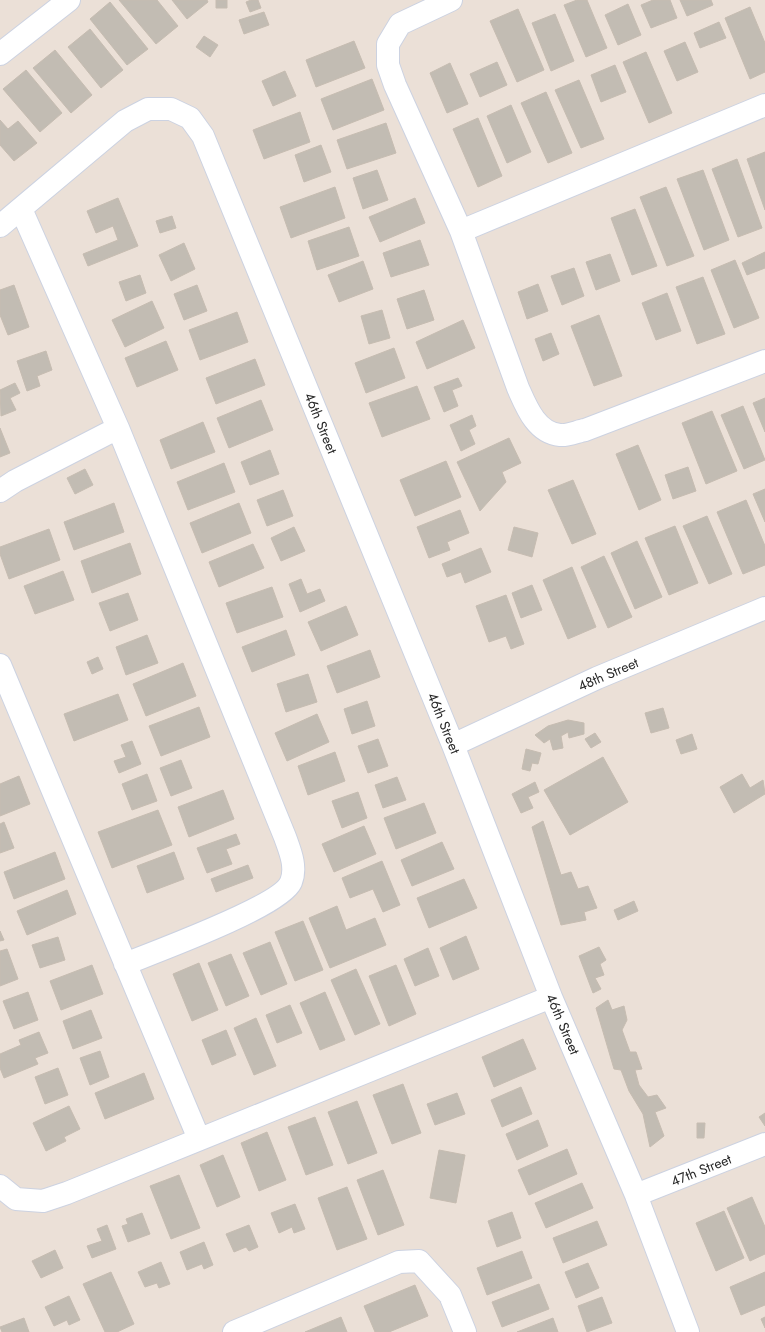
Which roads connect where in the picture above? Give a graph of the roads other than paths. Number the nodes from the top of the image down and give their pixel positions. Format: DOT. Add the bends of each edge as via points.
graph roads {
  1 [pos="69,0"];
  2 [pos="451,0"];
  3 [pos="0,54"];
  4 [pos="765,105"];
  5 [pos="21,209"];
  6 [pos="0,226"];
  7 [pos="461,231"];
  8 [pos="765,361"];
  9 [pos="118,428"];
  10 [pos="0,491"];
  11 [pos="765,608"];
  12 [pos="0,664"];
  13 [pos="453,745"];
  14 [pos="125,964"];
  15 [pos="551,996"];
  16 [pos="199,1139"];
  17 [pos="765,1144"];
  18 [pos="0,1186"];
  19 [pos="636,1195"];
  20 [pos="247,1330"];
  21 [pos="464,1332"];
  22 [pos="688,1332"];
  1 -- 3 [label="street"];
  2 -- 7 [label="street" via="400,24 388,44 388,65"];
  4 -- 7 [label="street"];
  5 -- 6 [label="street"];
  5 -- 9 [label="street"];
  5 -- 13 [label="street, 46th Street" via="125,120 148,109 171,109 190,118 203,136"];
  7 -- 8 [label="street" via="518,388 529,412 542,428 560,435 585,430"];
  9 -- 10 [label="street"];
  9 -- 14 [label="street" via="293,861 291,882 274,900"];
  11 -- 13 [label="street, 48th Street" via="597,678"];
  12 -- 14 [label="street"];
  13 -- 15 [label="street, 46th Street"];
  14 -- 16 [label="street"];
  15 -- 16 [label="street"];
  15 -- 19 [label="street, 46th Street"];
  16 -- 18 [label="street" via="43,1201 16,1199"];
  17 -- 19 [label="street, 47th Street"];
  19 -- 22 [label="street, 46th Street"];
  20 -- 21 [label="street" via="399,1262 419,1260 450,1295"];
}
